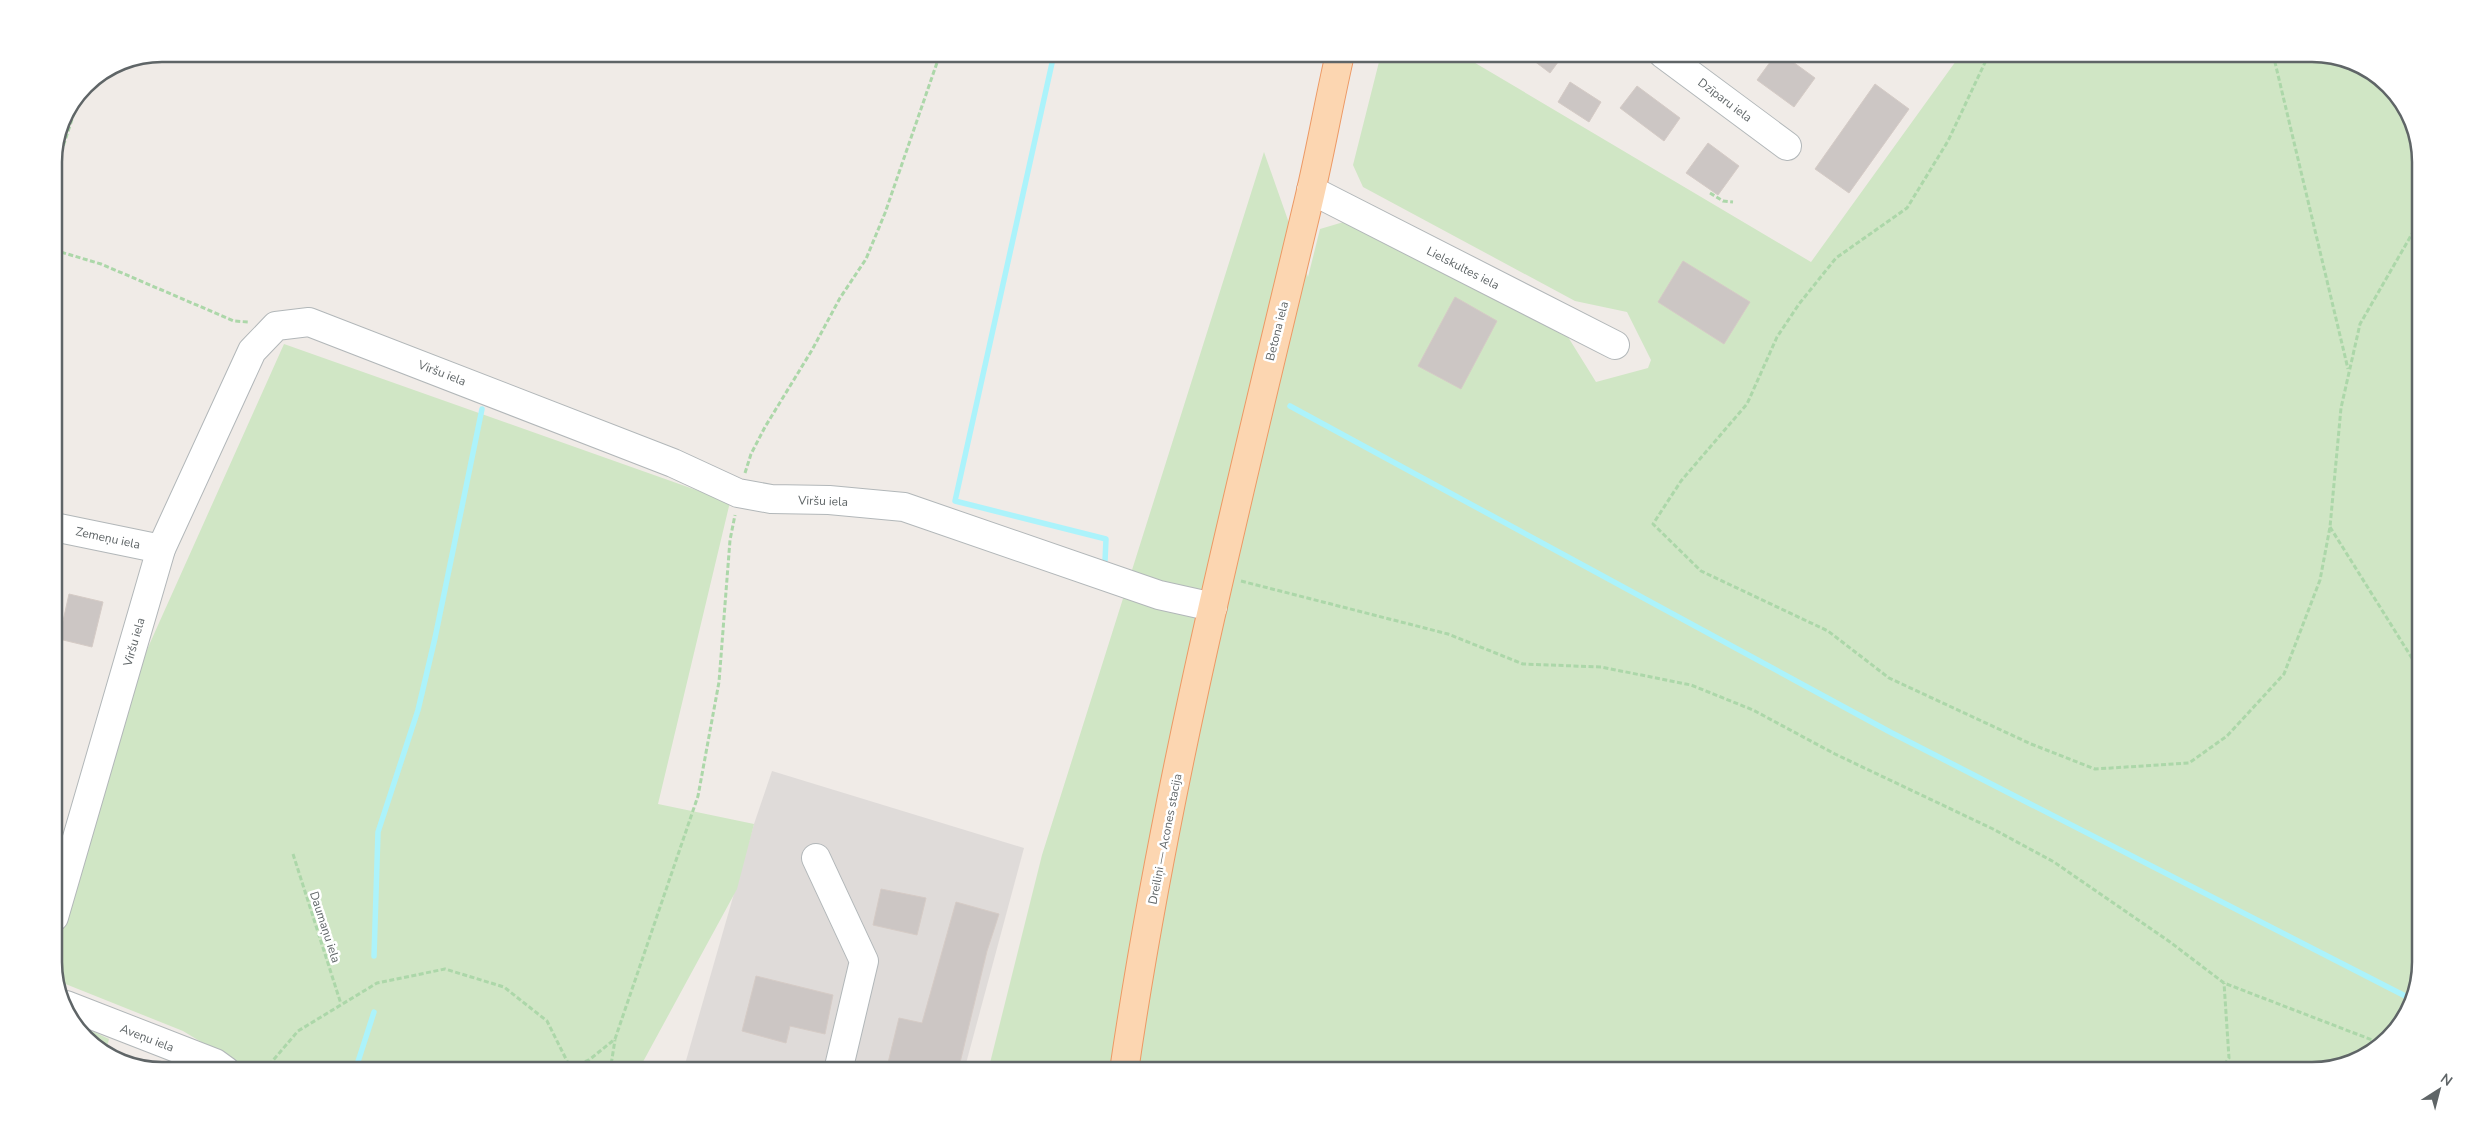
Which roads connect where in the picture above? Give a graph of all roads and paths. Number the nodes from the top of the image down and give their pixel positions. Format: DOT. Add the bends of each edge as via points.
graph roads {
  1 [pos="1338,62"];
  2 [pos="1674,62"];
  3 [pos="1985,62"];
  4 [pos="2275,62"];
  5 [pos="937,63"];
  6 [pos="70,124"];
  7 [pos="65,139"];
  8 [pos="1788,146"];
  9 [pos="1311,190"];
  10 [pos="1710,193"];
  11 [pos="1733,202"];
  12 [pos="2411,235"];
  13 [pos="63,253"];
  14 [pos="276,326"];
  15 [pos="1615,345"];
  16 [pos="2349,372"];
  17 [pos="738,493"];
  18 [pos="2330,527"];
  19 [pos="63,529"];
  20 [pos="161,549"];
  21 [pos="1262,586"];
  22 [pos="1213,607"];
  23 [pos="2412,659"];
  24 [pos="293,854"];
  25 [pos="816,858"];
  26 [pos="63,886"];
  27 [pos="2224,983"];
  28 [pos="341,1004"];
  29 [pos="74,1008"];
  30 [pos="615,1039"];
  31 [pos="2374,1041"];
  32 [pos="212,1062"];
  33 [pos="272,1062"];
  34 [pos="568,1062"];
  35 [pos="585,1062"];
  36 [pos="611,1062"];
  37 [pos="840,1062"];
  38 [pos="1125,1062"];
  39 [pos="2226,1062"];
  1 -- 9 [label="main road, Betona iela"];
  2 -- 8 [label="street, Dzīparu iela"];
  3 -- 18 [label="path" via="1948,141 1907,208 1836,258 1777,336 1748,404 1682,481 1653,524 1701,571 1828,631 1889,678 2031,744 2095,769 2188,762 2227,736 2284,674 2320,580"];
  4 -- 16 [label="path"];
  5 -- 17 [label="path" via="866,259 765,427 751,454"];
  6 -- 7 [label="path"];
  9 -- 15 [label="street, Lielskultes iela"];
  9 -- 22 [label="main road, Betona iela"];
  10 -- 11 [label="path" via="1723,201"];
  12 -- 16 [label="path" via="2360,324"];
  13 -- 14 [label="path" via="101,264 234,321"];
  14 -- 17 [label="street, Viršu iela" via="309,322 673,463"];
  14 -- 20 [label="street, Viršu iela" via="252,351"];
  16 -- 18 [label="path" via="2341,408"];
  17 -- 22 [label="street, Viršu iela" via="771,499 904,507 1159,595"];
  17 -- 30 [label="path" via="730,540 719,682 698,796"];
  18 -- 23 [label="path"];
  19 -- 20 [label="street, Zemeņu iela"];
  20 -- 26 [label="street, Viršu iela"];
  21 -- 27 [label="path" via="1448,634 1523,664 1601,667 1691,685 1754,710 1835,754 1993,829 2054,862"];
  22 -- 38 [label="main road, Dreiliņi — Acones stacija" via="1138,972"];
  24 -- 28 [label="path, Daumaņu iela"];
  25 -- 37 [label="street" via="864,961"];
  27 -- 31 [label="path"];
  27 -- 39 [label="path" via="2228,1058"];
  28 -- 33 [label="path" via="298,1031"];
  28 -- 34 [label="path" via="376,983 445,970 504,987 547,1021"];
  29 -- 32 [label="street, Aveņu iela"];
  30 -- 35 [label="path"];
  30 -- 36 [label="path"];
}
